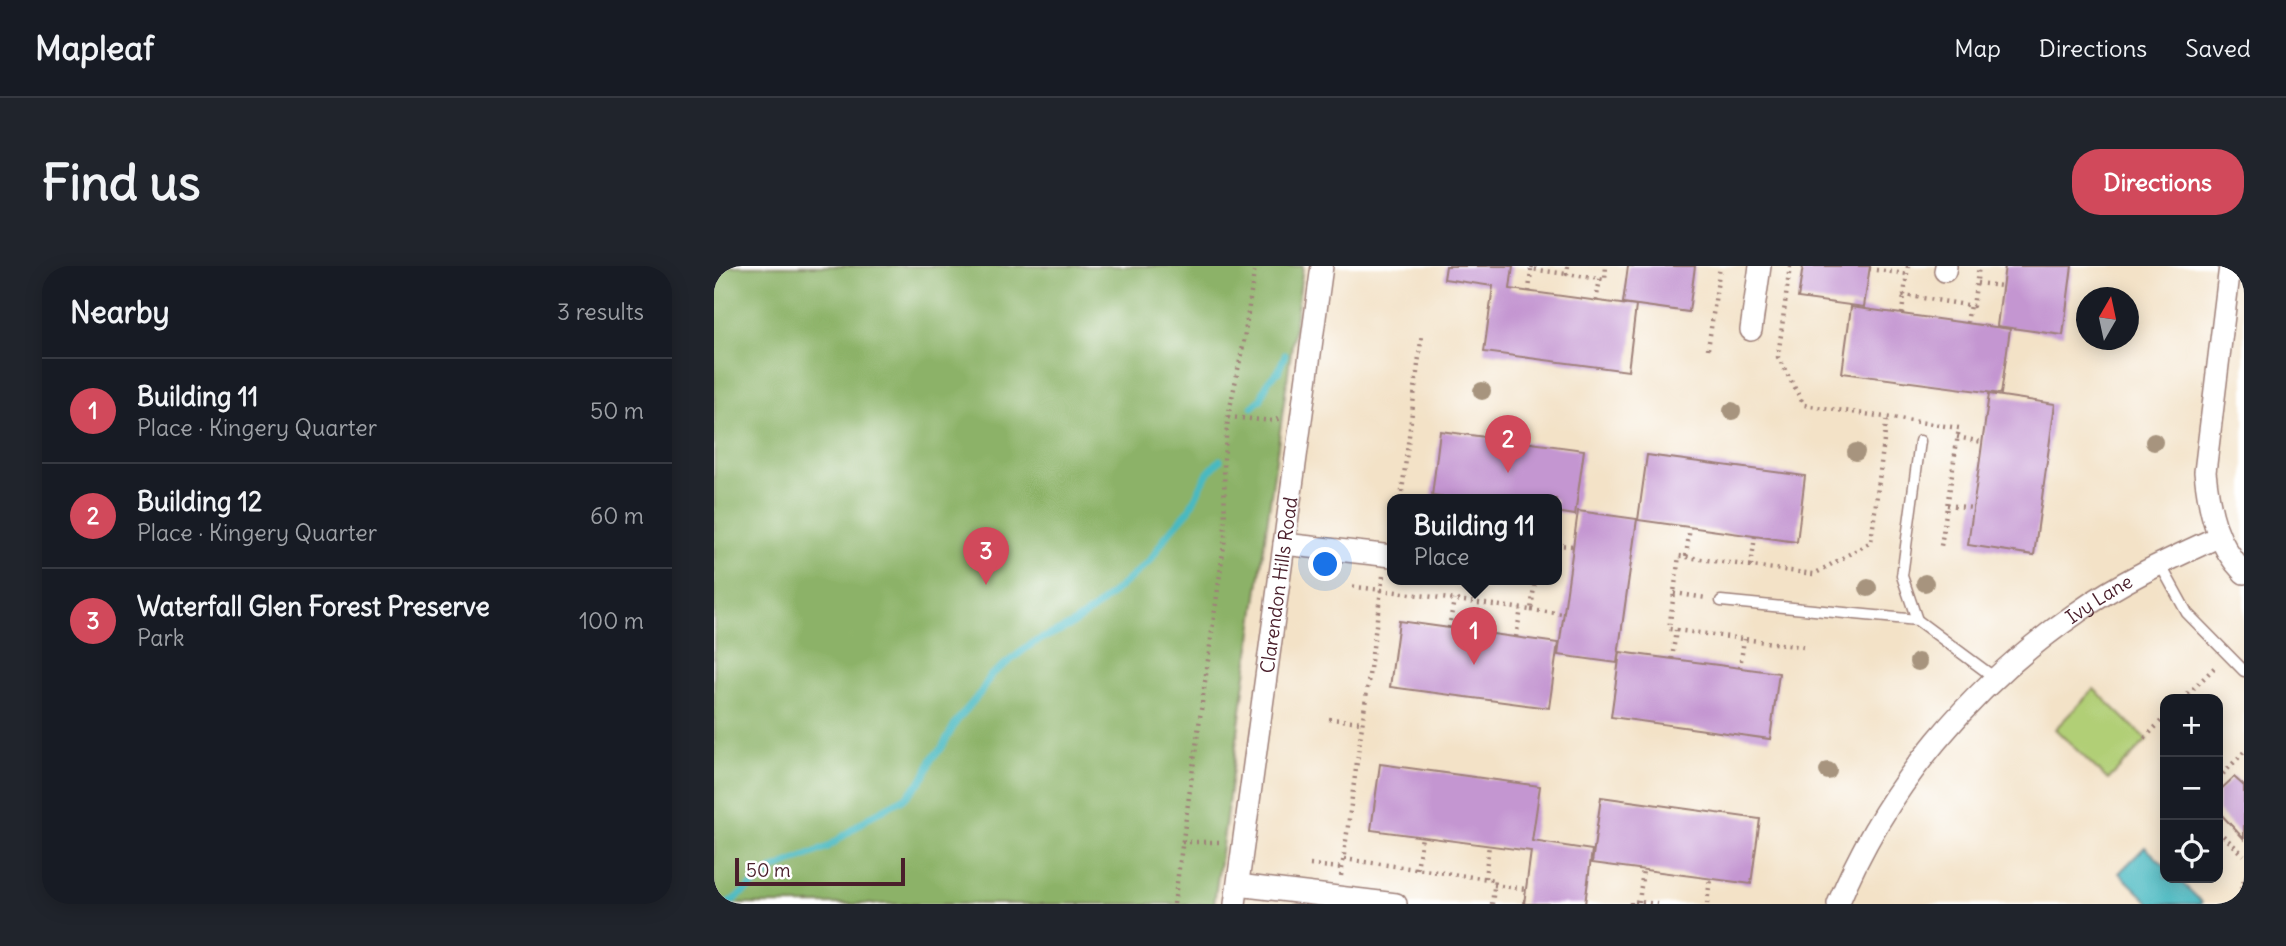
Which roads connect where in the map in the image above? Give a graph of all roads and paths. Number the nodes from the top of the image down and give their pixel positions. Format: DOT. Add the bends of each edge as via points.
graph roads {
  1 [pos="1255,266"];
  2 [pos="1322,266"];
  3 [pos="1568,266"];
  4 [pos="1606,266"];
  5 [pos="1720,266"];
  6 [pos="1760,266"];
  7 [pos="1790,266"];
  8 [pos="2230,266"];
  9 [pos="1532,267"];
  10 [pos="1869,269"];
  11 [pos="1567,274"];
  12 [pos="1907,274"];
  13 [pos="1600,279"];
  14 [pos="1977,283"];
  15 [pos="2002,286"];
  16 [pos="1530,292"];
  17 [pos="1904,295"];
  18 [pos="1596,301"];
  19 [pos="1970,305"];
  20 [pos="1902,314"];
  21 [pos="1967,323"];
  22 [pos="1751,330"];
  23 [pos="1422,333"];
  24 [pos="1708,349"];
  25 [pos="1303,406"];
  26 [pos="1228,416"];
  27 [pos="1887,417"];
  28 [pos="1957,437"];
  29 [pos="1920,441"];
  30 [pos="1982,442"];
  31 [pos="1402,494"];
  32 [pos="1947,505"];
  33 [pos="1973,508"];
  34 [pos="1690,527"];
  35 [pos="1755,536"];
  36 [pos="2218,537"];
  37 [pos="1284,544"];
  38 [pos="1562,545"];
  39 [pos="1573,546"];
  40 [pos="1941,546"];
  41 [pos="1387,555"];
  42 [pos="1686,556"];
  43 [pos="2160,565"];
  44 [pos="2244,573"];
  45 [pos="1383,576"];
  46 [pos="1534,585"];
  47 [pos="1348,586"];
  48 [pos="1381,590"];
  49 [pos="1674,593"];
  50 [pos="1693,595"];
  51 [pos="1454,600"];
  52 [pos="1721,601"];
  53 [pos="1521,609"];
  54 [pos="1531,610"];
  55 [pos="1563,614"];
  56 [pos="1917,620"];
  57 [pos="1449,628"];
  58 [pos="1676,630"];
  59 [pos="1516,637"];
  60 [pos="1744,639"];
  61 [pos="1672,659"];
  62 [pos="1740,668"];
  63 [pos="2244,671"];
  64 [pos="2205,676"];
  65 [pos="1995,678"];
  66 [pos="2188,694"];
  67 [pos="1329,719"];
  68 [pos="1363,722"];
  69 [pos="2160,722"];
  70 [pos="2145,738"];
  71 [pos="2244,752"];
  72 [pos="2223,774"];
  73 [pos="2223,836"];
  74 [pos="1422,837"];
  75 [pos="1182,842"];
  76 [pos="1244,842"];
  77 [pos="1489,845"];
  78 [pos="2244,855"];
  79 [pos="1344,859"];
  80 [pos="1310,865"];
  81 [pos="1342,868"];
  82 [pos="1417,869"];
  83 [pos="1643,870"];
  84 [pos="1341,876"];
  85 [pos="1485,878"];
  86 [pos="1710,879"];
  87 [pos="2244,881"];
  88 [pos="1494,885"];
  89 [pos="1526,890"];
  90 [pos="2244,891"];
  91 [pos="1237,894"];
  92 [pos="1639,902"];
  93 [pos="1174,904"];
  94 [pos="1395,904"];
  95 [pos="1492,904"];
  96 [pos="1631,904"];
  97 [pos="1657,904"];
  98 [pos="1707,904"];
  99 [pos="1838,904"];
  1 -- 26 [label="path"];
  2 -- 25 [label="street, Clarendon Hills Road"];
  3 -- 11 [label="path"];
  4 -- 13 [label="path" via="1605,279"];
  5 -- 24 [label="path"];
  6 -- 22 [label="street"];
  7 -- 27 [label="path" via="1779,357 1804,405"];
  8 -- 36 [label="street" via="2205,472"];
  9 -- 11 [label="path"];
  9 -- 16 [label="path"];
  10 -- 12 [label="path"];
  11 -- 13 [label="path"];
  13 -- 18 [label="path"];
  14 -- 15 [label="path"];
  17 -- 20 [label="path"];
  19 -- 21 [label="path"];
  23 -- 31 [label="path"];
  25 -- 26 [label="path" via="1273,421"];
  25 -- 37 [label="street, Clarendon Hills Road"];
  26 -- 75 [label="path" via="1225,538"];
  27 -- 28 [label="path" via="1959,428"];
  27 -- 35 [label="path" via="1871,542 1814,574 1751,566"];
  28 -- 30 [label="path"];
  28 -- 40 [label="path"];
  29 -- 56 [label="lane" via="1902,576"];
  32 -- 33 [label="path"];
  34 -- 42 [label="path"];
  36 -- 43 [label="street, Ivy Lane"];
  36 -- 44 [label="street"];
  37 -- 41 [label="street"];
  37 -- 76 [label="street, Clarendon Hills Road"];
  38 -- 39 [label="path"];
  43 -- 63 [label="lane" via="2188,613"];
  43 -- 65 [label="street, Ivy Lane" via="2078,611"];
  45 -- 48 [label="path"];
  46 -- 54 [label="path"];
  47 -- 48 [label="path"];
  48 -- 51 [label="path"];
  48 -- 68 [label="path"];
  49 -- 50 [label="path"];
  51 -- 53 [label="path"];
  51 -- 57 [label="path"];
  52 -- 56 [label="lane"];
  53 -- 54 [label="path"];
  53 -- 59 [label="path"];
  54 -- 55 [label="path"];
  56 -- 65 [label="lane"];
  58 -- 61 [label="path"];
  60 -- 62 [label="path"];
  64 -- 66 [label="path"];
  65 -- 99 [label="street, Ivy Lane" via="1910,775 1872,835"];
  67 -- 68 [label="path"];
  68 -- 81 [label="path"];
  69 -- 70 [label="path"];
  71 -- 72 [label="path"];
  73 -- 78 [label="path"];
  74 -- 82 [label="path"];
  75 -- 76 [label="path"];
  75 -- 93 [label="path"];
  76 -- 91 [label="street, Clarendon Hills Road"];
  77 -- 85 [label="path"];
  79 -- 82 [label="path"];
  80 -- 81 [label="path"];
  81 -- 84 [label="path"];
  82 -- 85 [label="path"];
  83 -- 92 [label="path"];
  85 -- 88 [label="path" via="1495,880"];
  86 -- 98 [label="path"];
  87 -- 90 [label="path" via="2240,885"];
  88 -- 89 [label="path"];
  88 -- 95 [label="path"];
  91 -- 94 [label="street"];
  92 -- 96 [label="path"];
  92 -- 97 [label="path"];
}
